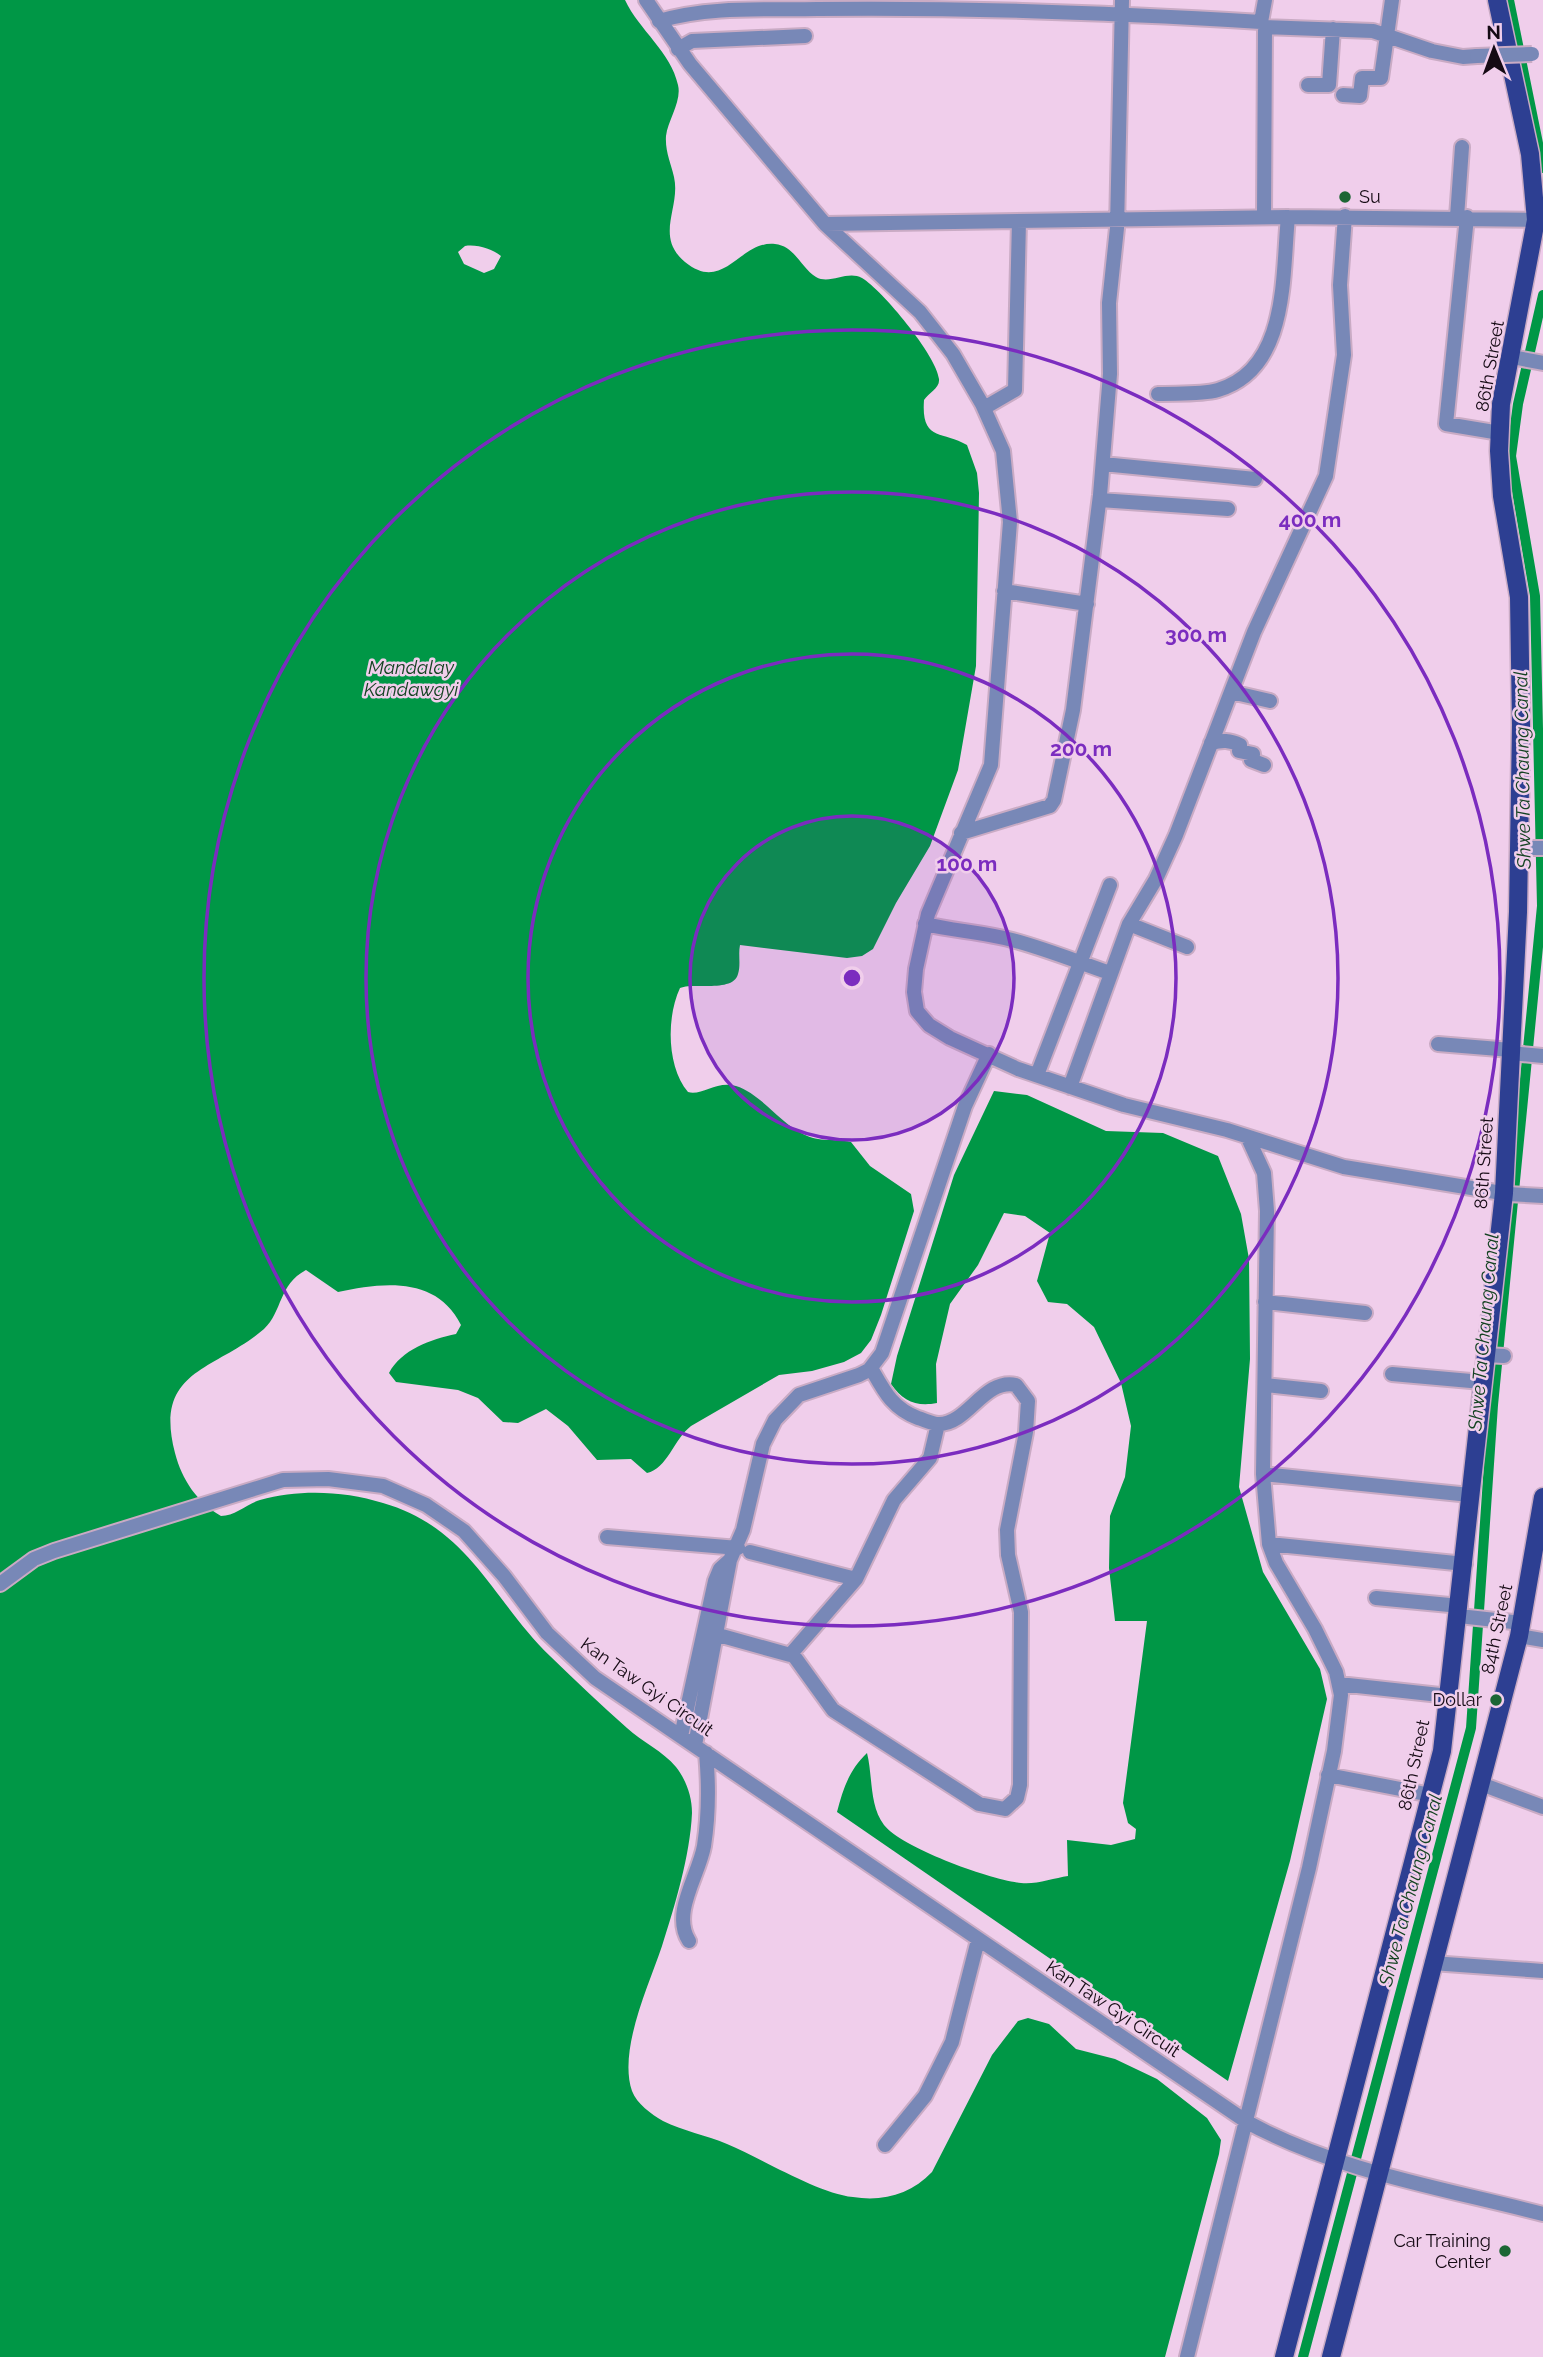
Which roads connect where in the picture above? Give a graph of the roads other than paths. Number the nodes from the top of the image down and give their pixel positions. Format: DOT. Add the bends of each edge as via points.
graph roads {
  1 [pos="646,0"];
  2 [pos="1265,0"];
  3 [pos="1392,0"];
  4 [pos="1497,0"];
  5 [pos="942,5"];
  6 [pos="722,6"];
  7 [pos="1121,7"];
  8 [pos="659,21"];
  9 [pos="1263,24"];
  10 [pos="1333,29"];
  11 [pos="1387,34"];
  12 [pos="805,36"];
  13 [pos="678,48"];
  14 [pos="1538,53"];
  15 [pos="1308,85"];
  16 [pos="1343,95"];
  17 [pos="1462,147"];
  18 [pos="1345,216"];
  19 [pos="1264,217"];
  20 [pos="1288,217"];
  21 [pos="1462,217"];
  22 [pos="1117,220"];
  23 [pos="1539,220"];
  24 [pos="1019,221"];
  25 [pos="825,224"];
  26 [pos="1528,360"];
  27 [pos="1158,394"];
  28 [pos="984,408"];
  29 [pos="1500,433"];
  30 [pos="1103,464"];
  31 [pos="1255,479"];
  32 [pos="1100,500"];
  33 [pos="1228,509"];
  34 [pos="1004,591"];
  35 [pos="1087,604"];
  36 [pos="1231,692"];
  37 [pos="1270,701"];
  38 [pos="1211,743"];
  39 [pos="1264,765"];
  40 [pos="961,833"];
  41 [pos="1532,848"];
  42 [pos="1110,885"];
  43 [pos="1129,923"];
  44 [pos="925,924"];
  45 [pos="1187,947"];
  46 [pos="1082,960"];
  47 [pos="1110,973"];
  48 [pos="1438,1044"];
  49 [pos="1514,1052"];
  50 [pos="989,1054"];
  51 [pos="1539,1055"];
  52 [pos="1037,1076"];
  53 [pos="1070,1087"];
  54 [pos="1248,1138"];
  55 [pos="1506,1194"];
  56 [pos="1543,1196"];
  57 [pos="1265,1302"];
  58 [pos="1365,1313"];
  59 [pos="871,1368"];
  60 [pos="1392,1374"];
  61 [pos="1482,1382"];
  62 [pos="1265,1385"];
  63 [pos="1321,1391"];
  64 [pos="938,1424"];
  65 [pos="1263,1474"];
  66 [pos="1470,1495"];
  67 [pos="1543,1497"];
  68 [pos="1541,1521"];
  69 [pos="607,1537"];
  70 [pos="1269,1544"];
  71 [pos="739,1553"];
  72 [pos="1465,1564"];
  73 [pos="856,1578"];
  74 [pos="0,1584"];
  75 [pos="1376,1598"];
  76 [pos="1468,1614"];
  77 [pos="1521,1630"];
  78 [pos="711,1634"];
  79 [pos="1543,1640"];
  80 [pos="789,1655"];
  81 [pos="1339,1684"];
  82 [pos="1449,1696"];
  83 [pos="681,1737"];
  84 [pos="701,1749"];
  85 [pos="1328,1775"];
  86 [pos="1481,1784"];
  87 [pos="1431,1795"];
  88 [pos="1543,1807"];
  89 [pos="978,1940"];
  90 [pos="689,1941"];
  91 [pos="1432,1964"];
  92 [pos="1543,1971"];
  93 [pos="1247,2122"];
  94 [pos="886,2145"];
  95 [pos="1336,2161"];
  96 [pos="1376,2173"];
  97 [pos="1543,2214"];
  98 [pos="1187,2357"];
  99 [pos="1284,2357"];
  100 [pos="1331,2357"];
  1 -- 8 [label="street"];
  2 -- 9 [label="street"];
  3 -- 11 [label="street"];
  4 -- 23 [label="main road, 86th Street" via="1530,154"];
  5 -- 6 [label="street"];
  5 -- 7 [label="street"];
  6 -- 8 [label="street"];
  7 -- 9 [label="street"];
  7 -- 22 [label="street"];
  8 -- 13 [label="street"];
  9 -- 10 [label="street"];
  9 -- 19 [label="street"];
  10 -- 11 [label="street"];
  10 -- 15 [label="street" via="1329,85"];
  11 -- 14 [label="street, bridge" via="1462,57"];
  11 -- 16 [label="street" via="1381,78 1362,78 1360,96"];
  12 -- 13 [label="street" via="692,41"];
  13 -- 25 [label="street"];
  17 -- 21 [label="street"];
  18 -- 20 [label="street"];
  18 -- 21 [label="street"];
  18 -- 36 [label="street" via="1340,285 1344,355 1326,476"];
  19 -- 20 [label="street"];
  19 -- 22 [label="street"];
  20 -- 27 [label="street" via="1277,329 1263,354 1234,383 1216,390"];
  21 -- 23 [label="street"];
  21 -- 29 [label="street" via="1447,424"];
  22 -- 24 [label="street"];
  22 -- 30 [label="street"];
  23 -- 26 [label="main road, 86th Street"];
  24 -- 25 [label="street"];
  24 -- 28 [label="street" via="1015,390"];
  25 -- 28 [label="street" via="920,312 953,354"];
  26 -- 29 [label="main road, 86th Street" via="1501,404"];
  28 -- 34 [label="street" via="1003,451 1008,487"];
  29 -- 41 [label="main road, 86th Street" via="1499,477 1519,597"];
  30 -- 31 [label="street"];
  30 -- 32 [label="street"];
  32 -- 33 [label="street"];
  32 -- 35 [label="street"];
  34 -- 35 [label="street"];
  34 -- 40 [label="street" via="991,765"];
  35 -- 40 [label="street" via="1055,800 1042,810"];
  36 -- 37 [label="street"];
  36 -- 38 [label="street"];
  38 -- 39 [label="street" via="1235,742 1239,751 1252,754 1251,760"];
  38 -- 43 [label="street" via="1166,857"];
  40 -- 44 [label="street"];
  41 -- 49 [label="main road, 86th Street"];
  42 -- 46 [label="street"];
  43 -- 45 [label="street"];
  43 -- 47 [label="street"];
  44 -- 46 [label="street" via="1013,940"];
  44 -- 50 [label="street" via="916,969 917,1011 950,1038"];
  46 -- 47 [label="street"];
  46 -- 52 [label="street"];
  47 -- 53 [label="street"];
  48 -- 49 [label="street"];
  49 -- 51 [label="street"];
  49 -- 55 [label="main road, 86th Street"];
  50 -- 52 [label="street"];
  50 -- 59 [label="street" via="965,1106 888,1342"];
  52 -- 53 [label="street"];
  53 -- 54 [label="street"];
  54 -- 55 [label="street" via="1345,1167"];
  54 -- 57 [label="street" via="1264,1173"];
  55 -- 56 [label="street"];
  55 -- 61 [label="main road, 86th Street" via="1496,1356"];
  57 -- 58 [label="street"];
  57 -- 62 [label="street"];
  59 -- 64 [label="street" via="892,1404"];
  59 -- 71 [label="street" via="846,1381 808,1390 783,1410 763,1444"];
  60 -- 61 [label="street"];
  61 -- 66 [label="main road, 86th Street"];
  62 -- 63 [label="street"];
  62 -- 65 [label="street"];
  64 -- 73 [label="street" via="930,1458 894,1500"];
  64 -- 80 [label="street" via="949,1422 1003,1385 1016,1385 1028,1401 1007,1530 1021,1612 1020,1785 1014,1803 999,1809 979,1804 833,1710 800,1660"];
  65 -- 66 [label="street"];
  65 -- 70 [label="street"];
  66 -- 72 [label="main road, 86th Street"];
  67 -- 68 [label="main road, 84th Street"];
  68 -- 77 [label="main road, 84th Street"];
  69 -- 71 [label="street"];
  70 -- 72 [label="street"];
  70 -- 81 [label="street"];
  71 -- 73 [label="street"];
  71 -- 78 [label="street"];
  72 -- 76 [label="main road, 86th Street"];
  73 -- 80 [label="street"];
  74 -- 83 [label="street, Kan Taw Gyi Circuit" via="34,1559 54,1551 274,1482 328,1479 383,1486 426,1505 464,1531 565,1652"];
  75 -- 76 [label="street"];
  76 -- 77 [label="street"];
  76 -- 82 [label="main road, 86th Street"];
  77 -- 79 [label="street"];
  77 -- 86 [label="main road, 84th Street"];
  78 -- 80 [label="street"];
  78 -- 83 [label="street"];
  78 -- 84 [label="street"];
  81 -- 82 [label="street"];
  81 -- 85 [label="street"];
  82 -- 87 [label="main road, 86th Street"];
  83 -- 84 [label="street, Kan Taw Gyi Circuit"];
  84 -- 89 [label="street, Kan Taw Gyi Circuit"];
  84 -- 90 [label="street" via="710,1798 703,1849 685,1904"];
  85 -- 87 [label="street"];
  85 -- 93 [label="street"];
  86 -- 88 [label="street"];
  86 -- 91 [label="main road, 84th Street"];
  87 -- 95 [label="main road, 86th Street"];
  89 -- 93 [label="street, Kan Taw Gyi Circuit"];
  89 -- 94 [label="street" via="952,2042 925,2096"];
  91 -- 92 [label="street"];
  91 -- 96 [label="main road, 84th Street"];
  93 -- 95 [label="street, Kan Taw Gyi Circuit" via="1285,2143"];
  93 -- 98 [label="street"];
  95 -- 96 [label="street, Kan Taw Gyi Circuit"];
  95 -- 99 [label="main road, 86th Street"];
  96 -- 97 [label="street, Kan Taw Gyi Circuit"];
  96 -- 100 [label="main road, 84th Street"];
}
